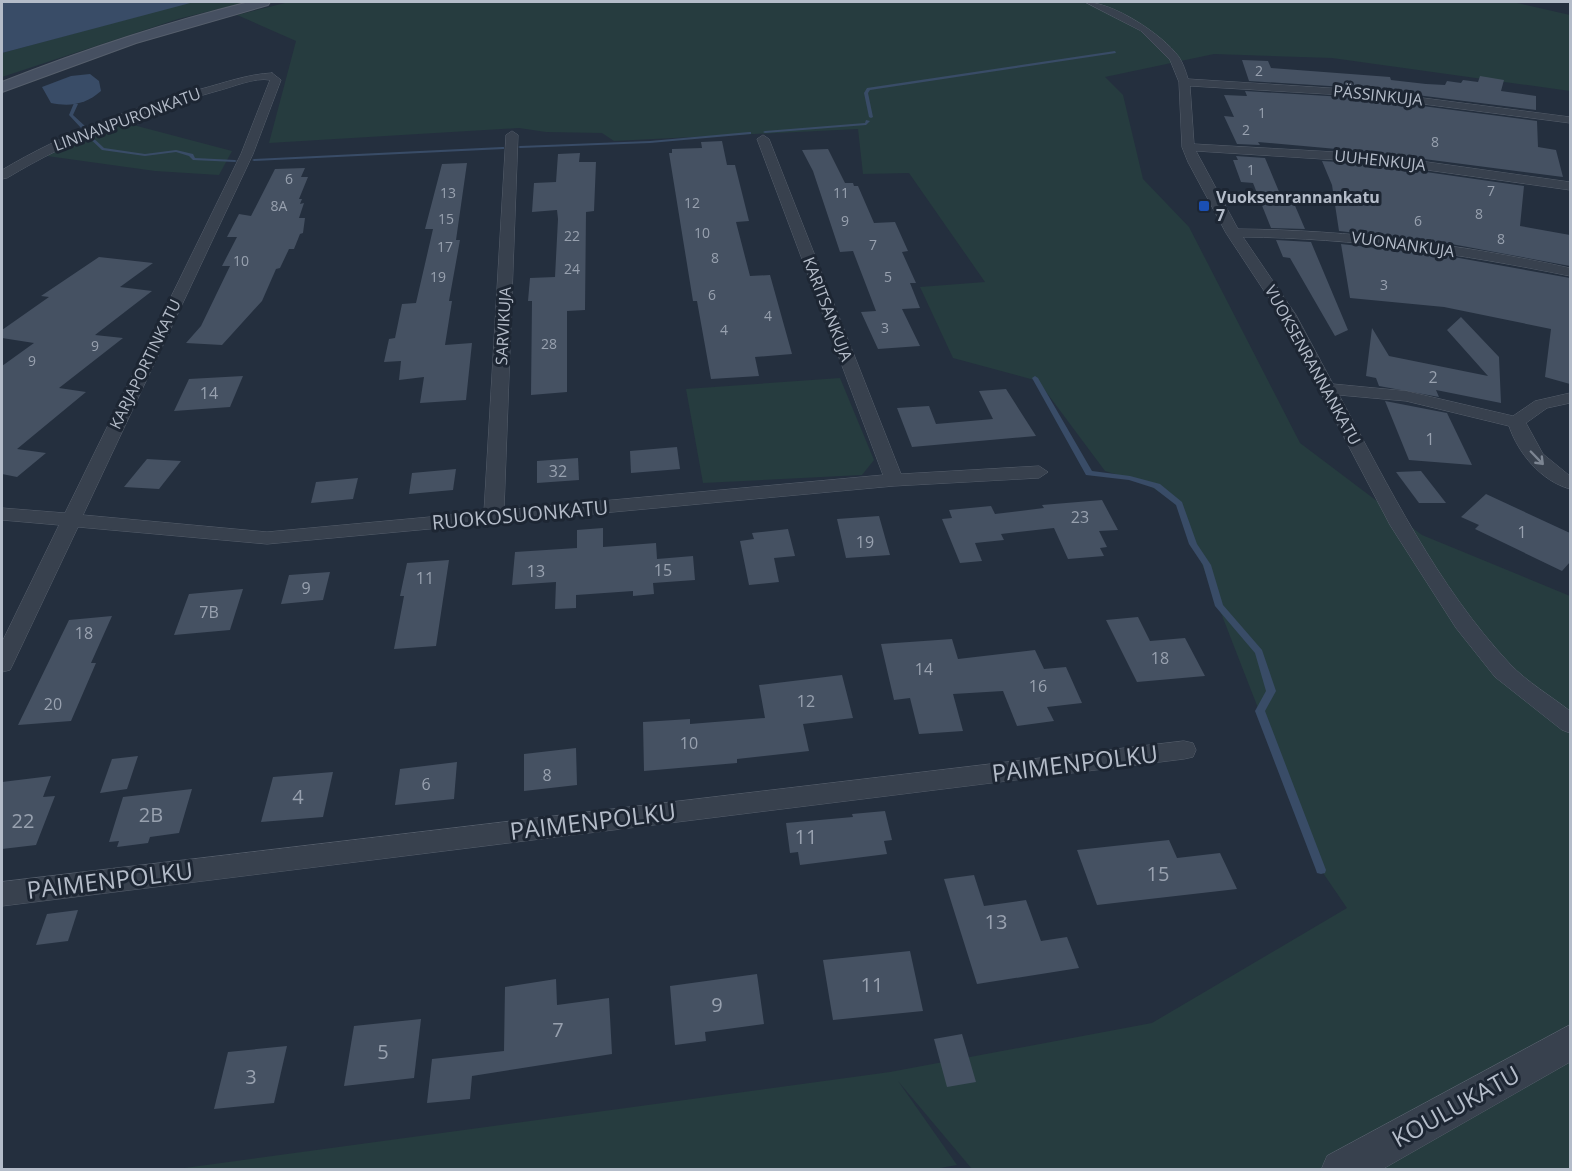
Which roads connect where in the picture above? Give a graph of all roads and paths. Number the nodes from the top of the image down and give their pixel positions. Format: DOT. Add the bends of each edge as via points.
graph roads {
  1 [pos="263,2"];
  2 [pos="1089,2"];
  3 [pos="258,77"];
  4 [pos="1184,82"];
  5 [pos="2,87"];
  6 [pos="1570,120"];
  7 [pos="512,135"];
  8 [pos="763,139"];
  9 [pos="1188,147"];
  10 [pos="2,175"];
  11 [pos="1570,186"];
  12 [pos="1233,233"];
  13 [pos="1570,272"];
  14 [pos="1329,389"];
  15 [pos="1570,399"];
  16 [pos="1517,422"];
  17 [pos="1039,472"];
  18 [pos="894,480"];
  19 [pos="1570,483"];
  20 [pos="2,514"];
  21 [pos="494,518"];
  22 [pos="70,519"];
  23 [pos="2,664"];
  24 [pos="1570,724"];
  25 [pos="1184,750"];
  26 [pos="2,894"];
  27 [pos="1570,1043"];
  28 [pos="1341,1170"];
  1 -- 5 [label="main road" via="193,19 85,54"];
  2 -- 4 [label="street, VUOKSENRANNANKATU" via="1144,29 1161,43 1175,59"];
  3 -- 10 [label="street, LINNANPURONKATU" via="122,117 34,154"];
  3 -- 22 [label="street, KARJAPORTINKATU" via="272,76 276,80 247,154"];
  4 -- 6 [label="street, PÄSSINKUJA" via="1360,93"];
  4 -- 9 [label="street, VUOKSENRANNANKATU"];
  7 -- 21 [label="street, SARVIKUJA"];
  8 -- 18 [label="street, KARITSANKUJA"];
  9 -- 11 [label="street, UUHENKUJA" via="1370,158"];
  9 -- 12 [label="street, VUOKSENRANNANKATU"];
  12 -- 13 [label="street, VUONANKUJA" via="1310,233 1391,241"];
  12 -- 14 [label="street, VUOKSENRANNANKATU" via="1288,315"];
  14 -- 16 [label="street" via="1406,396"];
  14 -- 24 [label="street, VUOKSENRANNANKATU" via="1400,525 1464,623 1503,671"];
  15 -- 16 [label="street" via="1553,399 1530,409"];
  16 -- 19 [label="street, one-way" via="1523,442 1539,462"];
  17 -- 18 [label="street, RUOKOSUONKATU"];
  18 -- 21 [label="street, RUOKOSUONKATU"];
  20 -- 22 [label="street, RUOKOSUONKATU"];
  21 -- 22 [label="street, RUOKOSUONKATU" via="267,538"];
  22 -- 23 [label="street, KARJAPORTINKATU"];
  25 -- 26 [label="street, PAIMENPOLKU"];
  27 -- 28 [label="street, KOULUKATU"];
}
